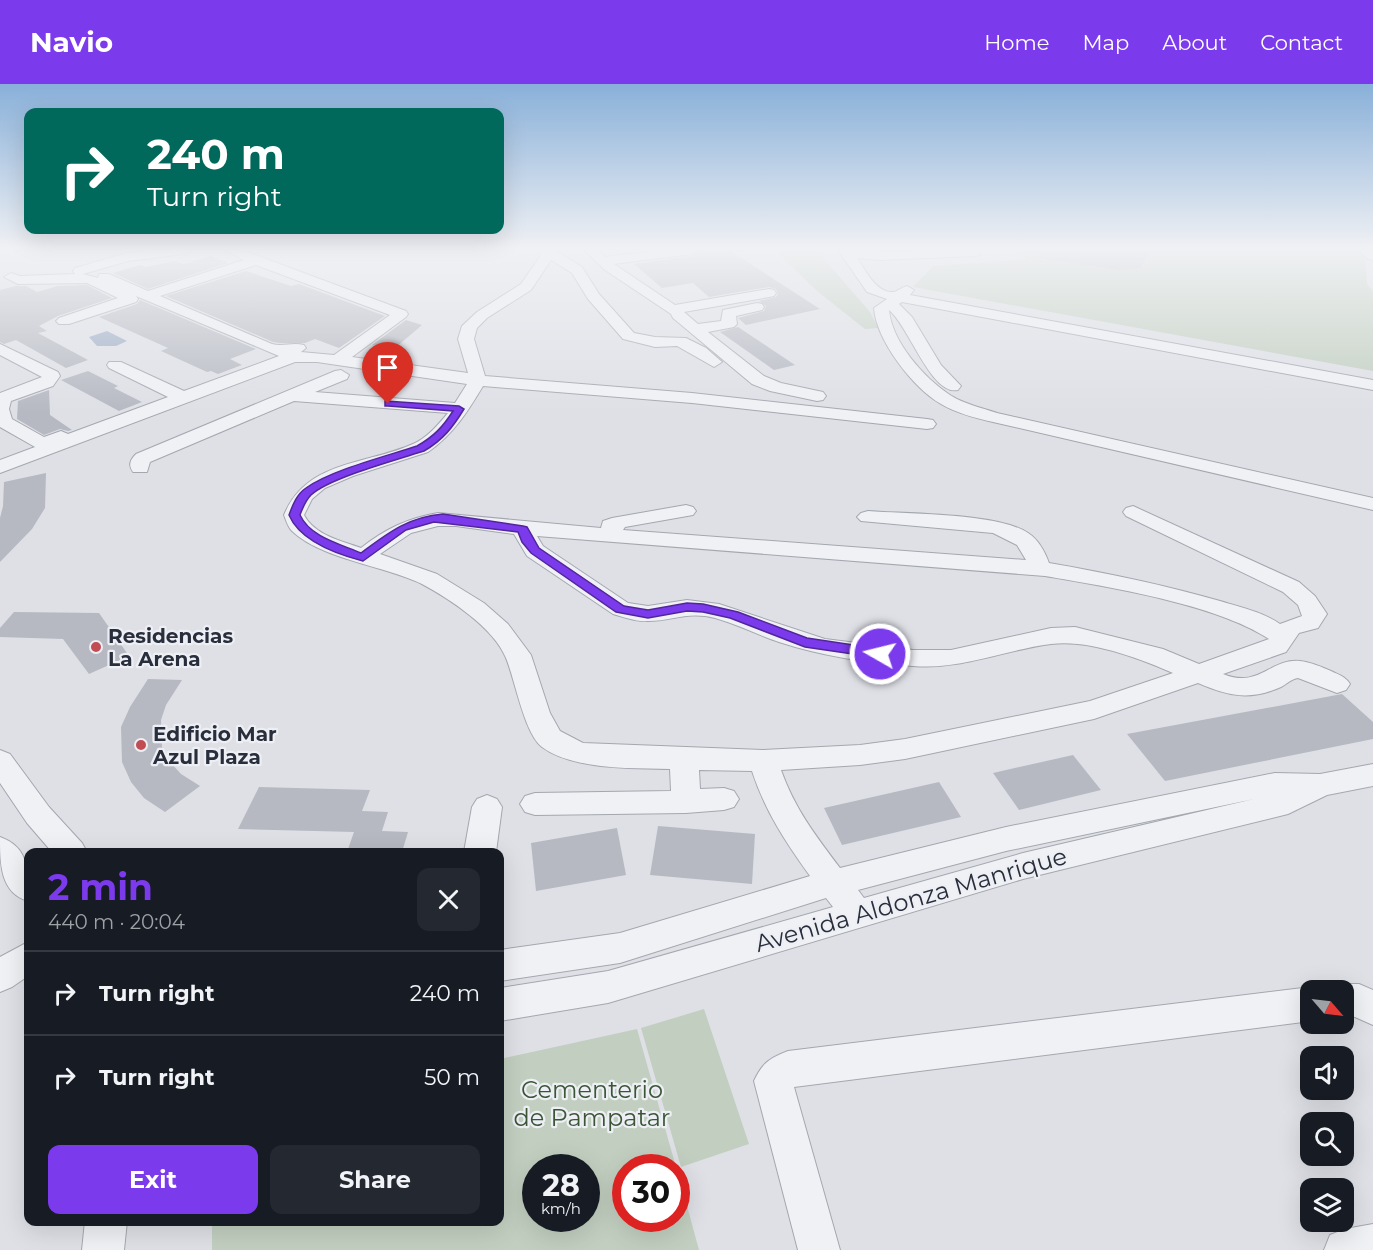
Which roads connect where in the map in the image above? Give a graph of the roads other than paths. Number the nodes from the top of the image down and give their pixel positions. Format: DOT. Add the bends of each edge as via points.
graph roads {
  1 [pos="115,304"];
  2 [pos="154,304"];
  3 [pos="156,304"];
  4 [pos="375,304"];
  5 [pos="498,304"];
  6 [pos="601,304"];
  7 [pos="666,304"];
  8 [pos="719,304"];
  9 [pos="752,304"];
  10 [pos="887,304"];
  11 [pos="899,304"];
  12 [pos="951,304"];
  13 [pos="678,315"];
  14 [pos="64,321"];
  15 [pos="695,329"];
  16 [pos="0,349"];
  17 [pos="342,362"];
  18 [pos="714,362"];
  19 [pos="115,365"];
  20 [pos="478,380"];
  21 [pos="1370,381"];
  22 [pos="169,396"];
  23 [pos="293,396"];
  24 [pos="784,398"];
  25 [pos="1373,399"];
  26 [pos="459,409"];
  27 [pos="104,423"];
  28 [pos="927,423"];
  29 [pos="0,467"];
  30 [pos="140,468"];
  31 [pos="1373,490"];
  32 [pos="1373,504"];
  33 [pos="686,512"];
  34 [pos="1133,512"];
  35 [pos="868,517"];
  36 [pos="523,529"];
  37 [pos="613,535"];
  38 [pos="363,557"];
  39 [pos="1040,568"];
  40 [pos="1281,635"];
  41 [pos="1198,673"];
  42 [pos="1337,684"];
  43 [pos="684,759"];
  44 [pos="0,761"];
  45 [pos="763,761"];
  46 [pos="1373,774"];
  47 [pos="1320,785"];
  48 [pos="724,799"];
  49 [pos="686,802"];
  50 [pos="535,804"];
  51 [pos="487,807"];
  52 [pos="67,848"];
  53 [pos="481,848"];
  54 [pos="0,850"];
  55 [pos="24,883"];
  56 [pos="832,883"];
  57 [pos="857,914"];
  58 [pos="24,960"];
  59 [pos="504,965"];
  60 [pos="0,976"];
  61 [pos="1354,1001"];
  62 [pos="504,1004"];
  63 [pos="1300,1005"];
  64 [pos="1373,1008"];
  65 [pos="106,1226"];
  66 [pos="1373,1245"];
  67 [pos="104,1250"];
  68 [pos="819,1250"];
  69 [pos="1345,1250"];
  1 -- 14 [label="street"];
  2 -- 22 [label="street" via="261,360 214,379 193,382"];
  3 -- 17 [label="street" via="281,352 304,347"];
  4 -- 17 [label="street" via="401,314"];
  5 -- 20 [label="street" via="470,326 466,339"];
  6 -- 18 [label="street" via="629,336 655,342 680,341"];
  7 -- 8 [label="street" via="672,310"];
  9 -- 15 [label="street" via="728,313 729,324"];
  10 -- 32 [label="street" via="880,315 889,336 933,390 953,404 993,417"];
  11 -- 31 [label="street" via="939,376 958,392 985,404"];
  12 -- 21 [label="street"];
  13 -- 15 [label="street"];
  15 -- 24 [label="street"];
  16 -- 27 [label="street" via="52,376 47,382 3,398 0,409 4,422 44,444"];
  17 -- 20 [label="street"];
  17 -- 22 [label="street" via="317,357 285,360"];
  17 -- 23 [label="street"];
  19 -- 22 [label="street"];
  20 -- 24 [label="street"];
  20 -- 26 [label="street"];
  21 -- 25 [label="street" via="1358,390"];
  22 -- 27 [label="street"];
  22 -- 27 [label="street"];
  23 -- 26 [label="street"];
  23 -- 30 [label="street" via="143,458"];
  24 -- 28 [label="street"];
  26 -- 38 [label="street" via="445,430 427,445 328,480 309,490 299,501 294,515 299,526 320,540"];
  27 -- 29 [label="street"];
  33 -- 37 [label="street" via="620,522 611,526"];
  34 -- 40 [label="street" via="1300,594 1312,607 1314,619"];
  35 -- 39 [label="street" via="996,527 1025,539"];
  36 -- 37 [label="street"];
  36 -- 38 [label="street" via="433,519 402,528"];
  36 -- 41 [label="street" via="535,551 612,605 631,612 703,608 734,615 805,642 913,658 951,658 1051,636 1075,635 1154,655"];
  37 -- 39 [label="street"];
  38 -- 43 [label="street" via="429,579 463,598 488,619 518,656 537,713 549,738 556,743 583,753"];
  39 -- 40 [label="street" via="1243,615"];
  40 -- 41 [label="street" via="1277,645"];
  41 -- 42 [label="street" via="1226,685 1250,688 1298,669"];
  41 -- 45 [label="street" via="1094,710 905,749"];
  43 -- 45 [label="street"];
  43 -- 49 [label="street"];
  44 -- 52 [label="street"];
  45 -- 56 [label="street" via="777,801"];
  46 -- 47 [label="street, Avenida Aldonza Manrique"];
  47 -- 56 [label="street, Avenida Aldonza Manrique" via="1275,784 1006,839"];
  47 -- 57 [label="street, Avenida Aldonza Manrique" via="1288,802 1023,866"];
  48 -- 49 [label="street"];
  49 -- 50 [label="street"];
  51 -- 53 [label="street"];
  54 -- 55 [label="street"];
  56 -- 57 [label="street"];
  56 -- 59 [label="street, Avenida Aldonza Manrique" via="620,948"];
  57 -- 62 [label="street, Avenida Aldonza Manrique" via="608,987"];
  58 -- 60 [label="street"];
  61 -- 64 [label="street"];
  63 -- 68 [label="street" via="780,1073 773,1081"];
  65 -- 67 [label="street"];
  66 -- 69 [label="street"];
}
